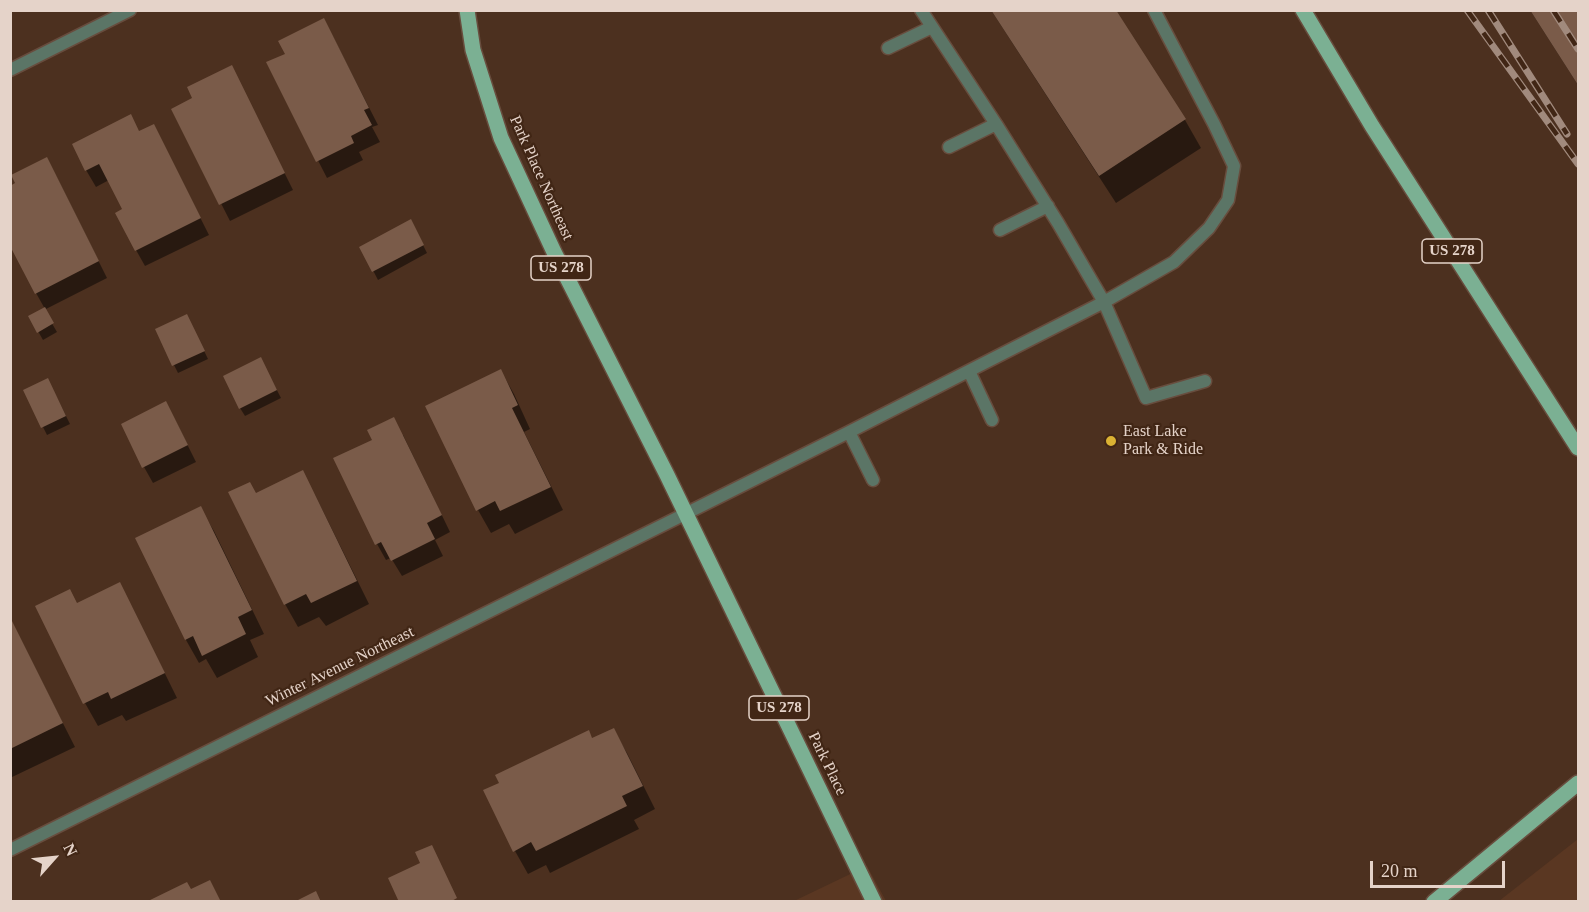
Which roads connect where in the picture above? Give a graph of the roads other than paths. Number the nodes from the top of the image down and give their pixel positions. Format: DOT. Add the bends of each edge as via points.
graph roads {
  1 [pos="130,10"];
  2 [pos="467,10"];
  3 [pos="921,10"];
  4 [pos="1154,10"];
  5 [pos="1303,10"];
  6 [pos="932,27"];
  7 [pos="888,48"];
  8 [pos="10,70"];
  9 [pos="996,124"];
  10 [pos="949,147"];
  11 [pos="1048,206"];
  12 [pos="1000,230"];
  13 [pos="1104,302"];
  14 [pos="969,371"];
  15 [pos="1205,381"];
  16 [pos="992,420"];
  17 [pos="849,432"];
  18 [pos="1578,448"];
  19 [pos="873,480"];
  20 [pos="685,514"];
  21 [pos="1578,783"];
  22 [pos="10,850"];
  23 [pos="874,902"];
  24 [pos="1434,902"];
  1 -- 8 [label="street"];
  2 -- 20 [label="main road, Park Place Northeast / US 278" via="473,50 501,138"];
  3 -- 6 [label="street"];
  4 -- 13 [label="street, Winter Avenue Northeast" via="1234,166 1228,200 1209,228 1174,262"];
  5 -- 18 [label="main road, US 278" via="1372,126"];
  6 -- 7 [label="street"];
  6 -- 9 [label="street"];
  9 -- 10 [label="street"];
  9 -- 11 [label="street"];
  11 -- 12 [label="street"];
  11 -- 13 [label="street"];
  13 -- 14 [label="street, Winter Avenue Northeast"];
  13 -- 15 [label="street" via="1146,398"];
  14 -- 16 [label="street"];
  14 -- 17 [label="street, Winter Avenue Northeast"];
  17 -- 19 [label="street"];
  17 -- 20 [label="street, Winter Avenue Northeast"];
  20 -- 22 [label="street, Winter Avenue Northeast"];
  20 -- 23 [label="main road, Park Place / US 278"];
  21 -- 24 [label="main road"];
}
